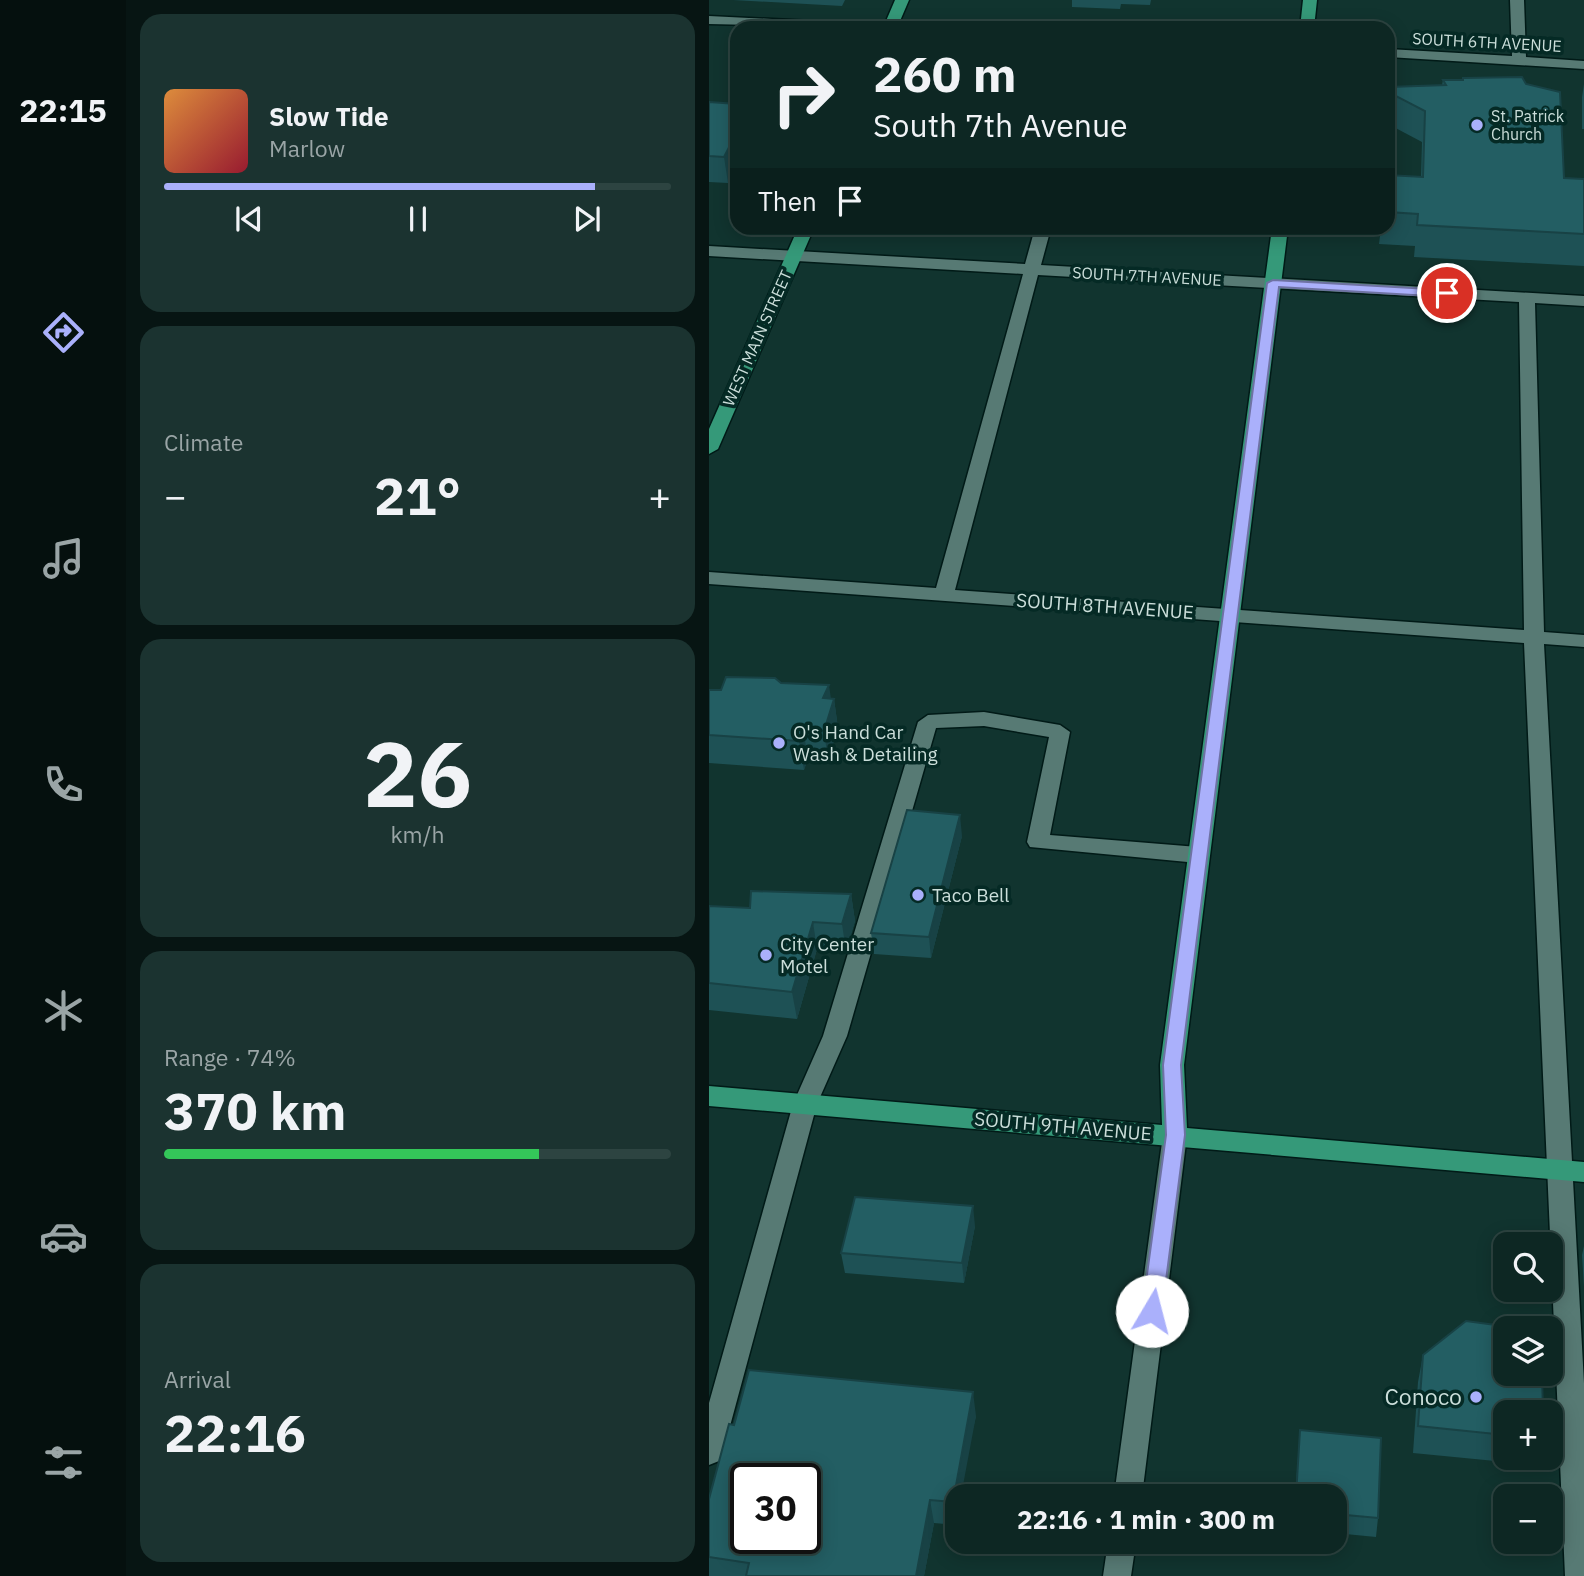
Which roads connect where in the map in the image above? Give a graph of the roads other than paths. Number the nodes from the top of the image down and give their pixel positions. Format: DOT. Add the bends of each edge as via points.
graph roads {
  1 [pos="902,0"];
  2 [pos="1310,0"];
  3 [pos="1517,0"];
  4 [pos="709,20"];
  5 [pos="730,21"];
  6 [pos="893,21"];
  7 [pos="1308,21"];
  8 [pos="1395,53"];
  9 [pos="1519,61"];
  10 [pos="1584,65"];
  11 [pos="802,235"];
  12 [pos="1041,235"];
  13 [pos="1280,235"];
  14 [pos="709,251"];
  15 [pos="794,256"];
  16 [pos="1032,270"];
  17 [pos="1273,283"];
  18 [pos="1527,298"];
  19 [pos="1584,301"];
  20 [pos="709,449"];
  21 [pos="709,578"];
  22 [pos="944,595"];
  23 [pos="1230,615"];
  24 [pos="1534,638"];
  25 [pos="1584,641"];
  26 [pos="1198,855"];
  27 [pos="709,1096"];
  28 [pos="805,1104"];
  29 [pos="1175,1135"];
  30 [pos="1572,1171"];
  31 [pos="709,1452"];
  32 [pos="1130,1484"];
  33 [pos="1120,1554"];
  34 [pos="1117,1576"];
  35 [pos="1579,1576"];
  1 -- 6 [label="main road"];
  2 -- 7 [label="main road"];
  3 -- 9 [label="street"];
  4 -- 5 [label="street"];
  8 -- 9 [label="street, SOUTH 6TH AVENUE"];
  9 -- 10 [label="street, SOUTH 6TH AVENUE"];
  11 -- 15 [label="main road, WEST MAIN STREET"];
  12 -- 16 [label="street"];
  13 -- 17 [label="main road"];
  14 -- 15 [label="street, SOUTH 7TH AVENUE"];
  15 -- 16 [label="street, SOUTH 7TH AVENUE"];
  15 -- 20 [label="main road, WEST MAIN STREET"];
  16 -- 17 [label="street, SOUTH 7TH AVENUE"];
  16 -- 22 [label="street"];
  17 -- 18 [label="street, SOUTH 7TH AVENUE"];
  17 -- 23 [label="main road"];
  18 -- 19 [label="street, SOUTH 7TH AVENUE"];
  18 -- 24 [label="street"];
  21 -- 22 [label="street, SOUTH 8TH AVENUE"];
  22 -- 23 [label="street, SOUTH 8TH AVENUE"];
  23 -- 24 [label="street, SOUTH 8TH AVENUE"];
  23 -- 26 [label="main road"];
  24 -- 25 [label="street, SOUTH 8TH AVENUE"];
  24 -- 30 [label="street"];
  26 -- 28 [label="street" via="1038,842 1060,732 984,719 928,722 835,1036"];
  26 -- 29 [label="main road" via="1172,1065"];
  27 -- 28 [label="main road, SOUTH 9TH AVENUE"];
  28 -- 29 [label="main road, SOUTH 9TH AVENUE"];
  28 -- 31 [label="street"];
  29 -- 30 [label="main road, SOUTH 9TH AVENUE"];
  29 -- 32 [label="street"];
  30 -- 35 [label="street"];
  33 -- 34 [label="street"];
}
